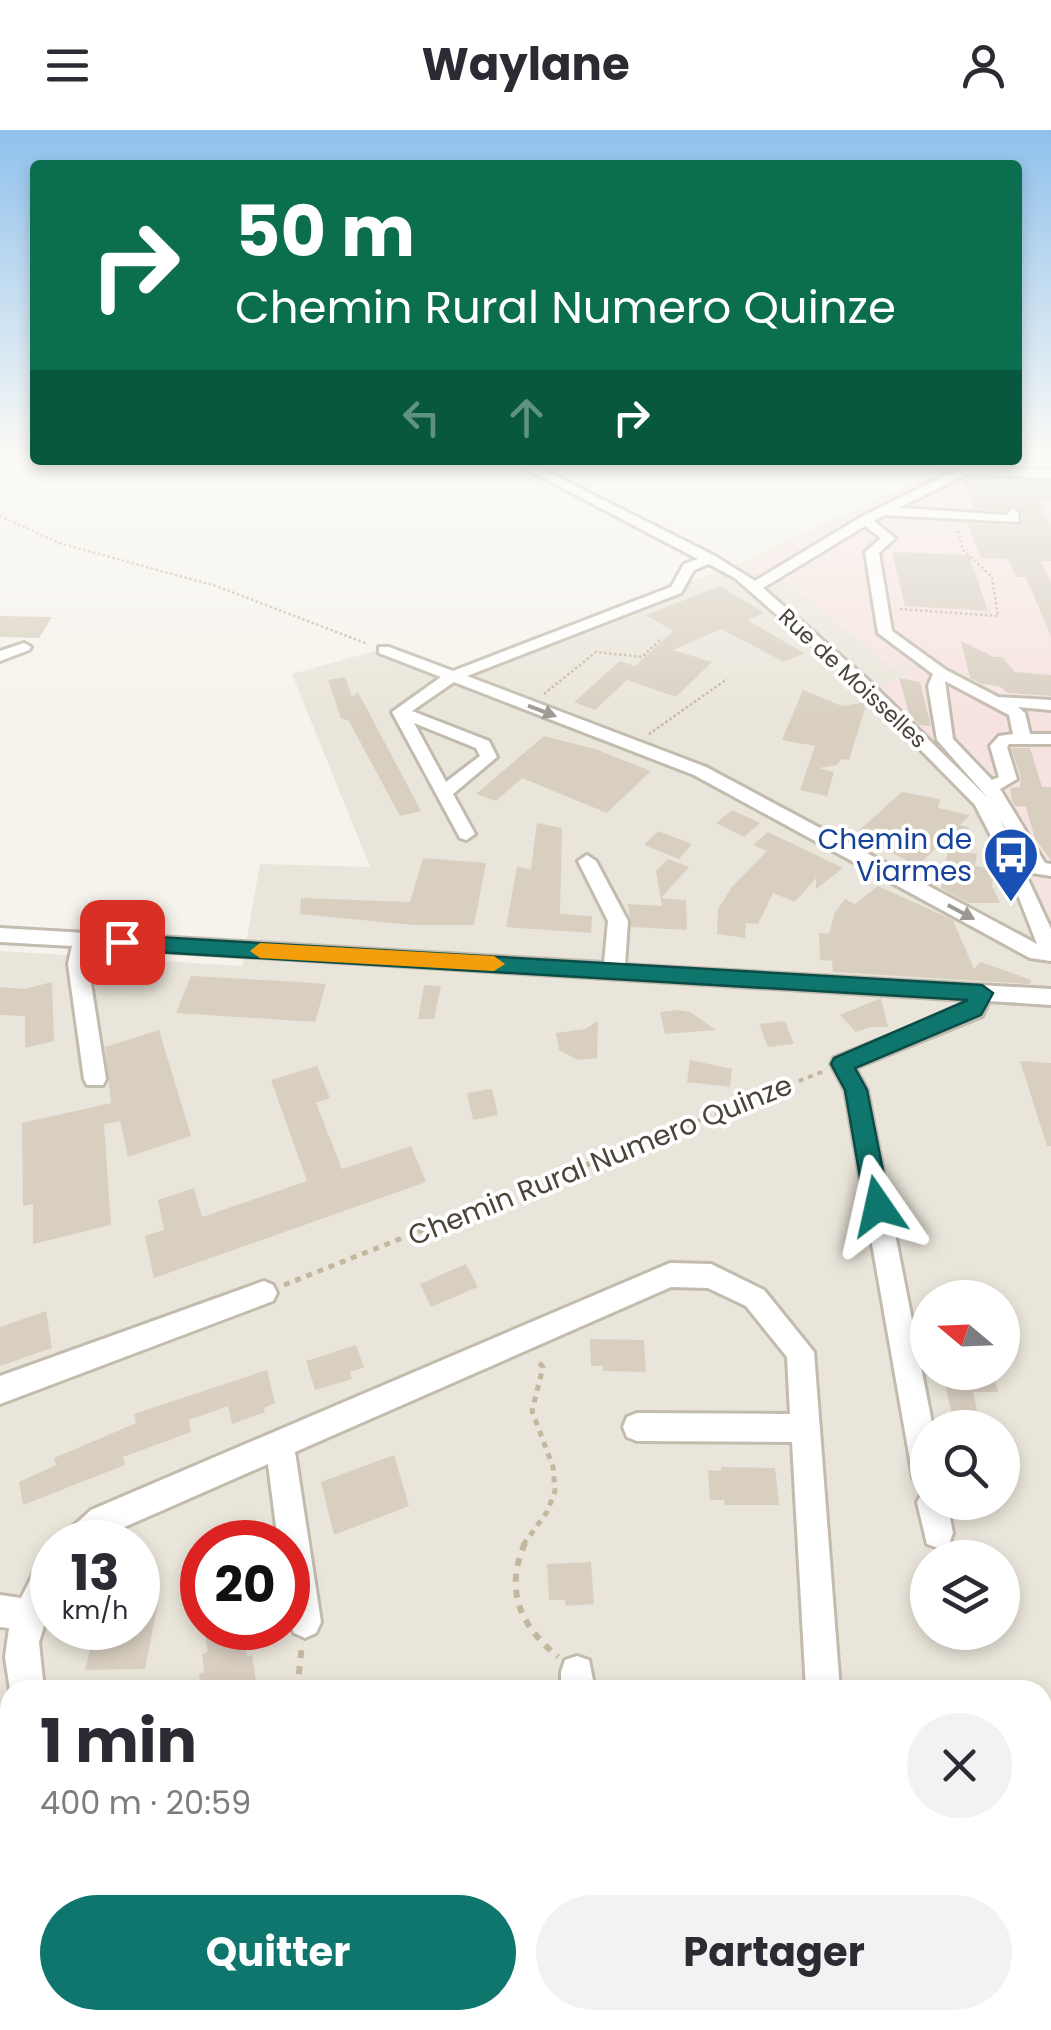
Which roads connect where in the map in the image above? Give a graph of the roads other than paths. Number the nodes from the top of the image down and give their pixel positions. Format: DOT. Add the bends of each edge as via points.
graph roads {
  1 [pos="681,544"];
  2 [pos="828,544"];
  3 [pos="882,544"];
  4 [pos="710,558"];
  5 [pos="755,586"];
  6 [pos="24,647"];
  7 [pos="384,650"];
  8 [pos="0,656"];
  9 [pos="941,673"];
  10 [pos="451,676"];
  11 [pos="992,700"];
  12 [pos="1051,704"];
  13 [pos="400,712"];
  14 [pos="1022,736"];
  15 [pos="1051,739"];
  16 [pos="990,787"];
  17 [pos="444,792"];
  18 [pos="466,834"];
  19 [pos="587,861"];
  20 [pos="1051,870"];
  21 [pos="0,935"];
  22 [pos="84,940"];
  23 [pos="1051,954"];
  24 [pos="614,970"];
  25 [pos="982,993"];
  26 [pos="1051,998"];
  27 [pos="95,1079"];
  28 [pos="264,1293"];
  29 [pos="0,1390"];
  30 [pos="916,1410"];
  31 [pos="636,1427"];
  32 [pos="806,1428"];
  33 [pos="280,1445"];
  34 [pos="104,1520"];
  35 [pos="291,1520"];
  36 [pos="935,1520"];
  37 [pos="938,1533"];
  38 [pos="30,1594"];
  39 [pos="13,1613"];
  40 [pos="24,1680"];
  41 [pos="822,1680"];
  1 -- 4 [label="street, Rue de Moisselles"];
  2 -- 5 [label="street"];
  3 -- 9 [label="street" via="872,552 885,633"];
  4 -- 5 [label="street, Rue de Moisselles"];
  4 -- 10 [label="street" via="689,568 676,590"];
  5 -- 23 [label="street, Rue de Moisselles" via="983,803"];
  6 -- 8 [label="street"];
  7 -- 10 [label="street"];
  9 -- 11 [label="street"];
  9 -- 16 [label="street" via="936,686 945,740"];
  10 -- 13 [label="street"];
  10 -- 23 [label="street, one-way" via="700,771 970,918"];
  11 -- 12 [label="street"];
  11 -- 14 [label="street" via="1017,713"];
  13 -- 17 [label="street"];
  13 -- 17 [label="street" via="482,745 489,757"];
  14 -- 15 [label="street"];
  14 -- 16 [label="street" via="998,746 1008,779"];
  16 -- 20 [label="street" via="1039,870"];
  17 -- 18 [label="street"];
  19 -- 24 [label="street" via="618,921"];
  21 -- 22 [label="street"];
  22 -- 24 [label="street"];
  22 -- 27 [label="street" via="78,964"];
  24 -- 25 [label="street"];
  25 -- 26 [label="street"];
  25 -- 30 [label="street" via="974,1010 842,1064 856,1090"];
  28 -- 29 [label="street"];
  31 -- 32 [label="street"];
  32 -- 33 [label="street" via="800,1352 755,1298 711,1276 670,1275"];
  32 -- 41 [label="street"];
  33 -- 34 [label="street"];
  33 -- 35 [label="street"];
  36 -- 37 [label="street"];
  38 -- 39 [label="street"];
  39 -- 40 [label="street"];
}
